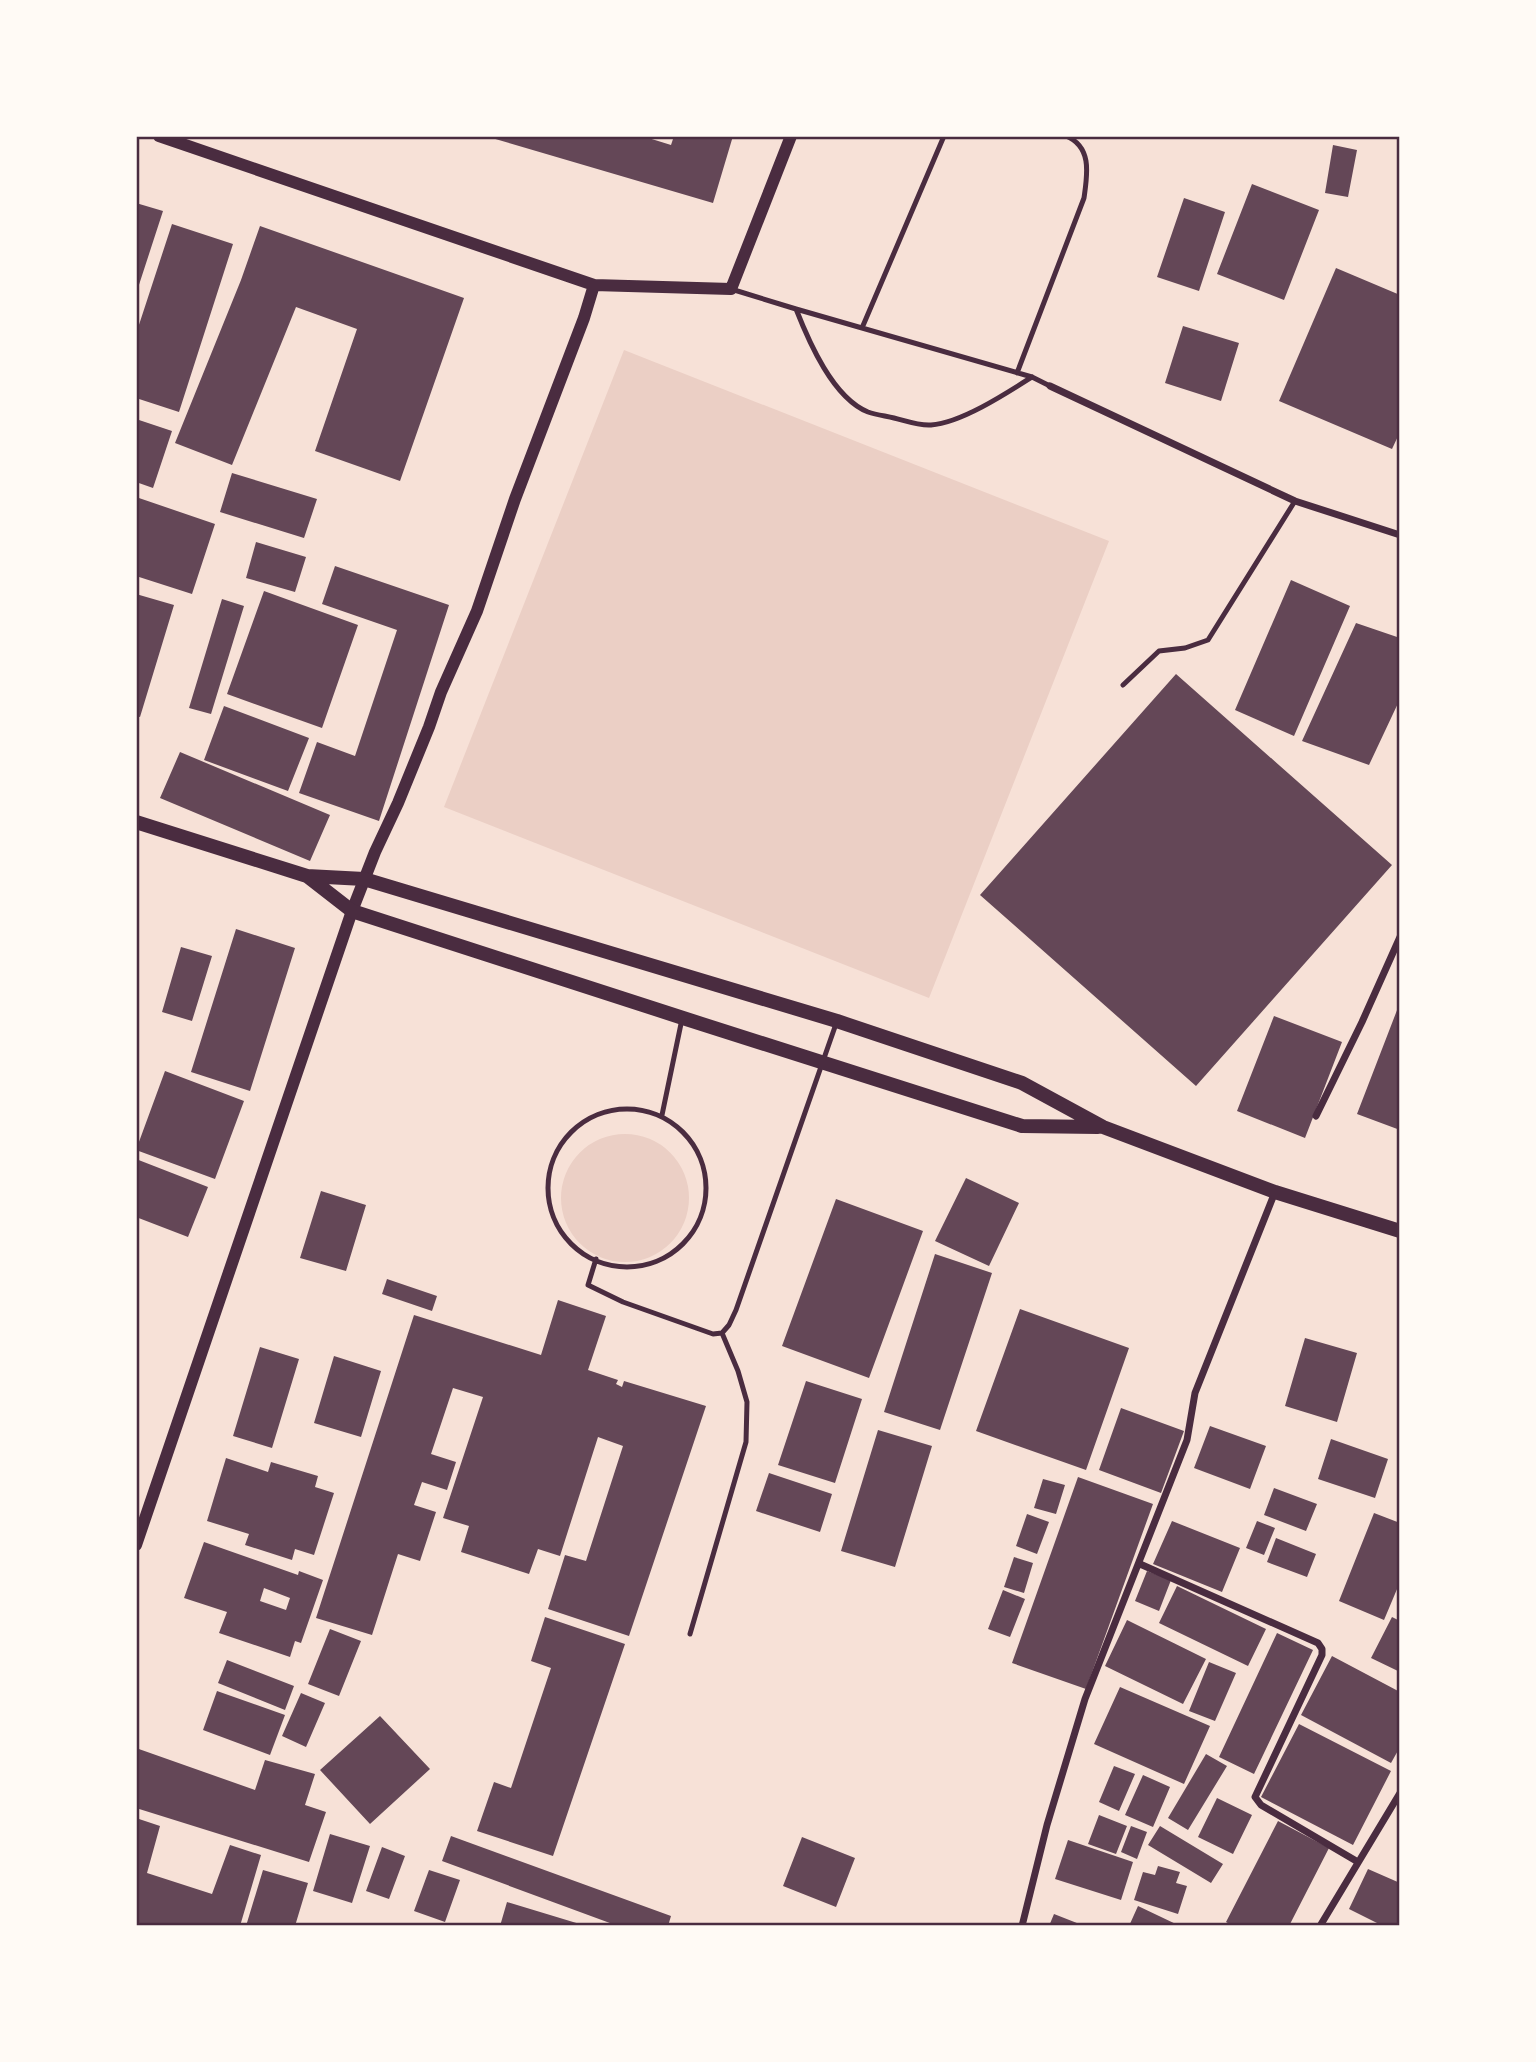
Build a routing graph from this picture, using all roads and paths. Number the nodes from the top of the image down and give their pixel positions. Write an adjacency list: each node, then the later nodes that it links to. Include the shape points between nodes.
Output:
1 (159, 136): 5 (street)
2 (791, 136): 6 (street)
3 (944, 136): 8 (lane)
4 (1066, 136): 9 (lane, via 1083,152 1088,168 1084,198)
5 (594, 285): 6 (street); 17 (street, via 477,611)
6 (732, 289): 7 (lane)
7 (796, 309): 8 (lane); 10 (lane, via 809,343 833,380 846,397 867,411 930,425 960,416)
8 (862, 328): 9 (lane)
9 (1017, 373): 10 (lane)
10 (1032, 377): 11 (lane)
11 (1051, 386): 12 (street)
12 (1294, 501): 13 (street); 14 (lane, via 1208,640 1159,651)
13 (1399, 535)
14 (1123, 685)
15 (136, 822): 16 (main road)
16 (307, 876): 17 (main road); 18 (main road)
17 (364, 879): 18 (street); 21 (main road)
18 (352, 911): 20 (main road); 30 (street)
19 (1399, 937): 24 (street)
20 (683, 1018): 22 (main road); 23 (lane)
21 (837, 1021): 22 (lane); 25 (main road, via 1022,1083)
22 (822, 1062): 25 (main road, via 1023,1126); 29 (lane, via 736,1310)
23 (662, 1115): 28 (lane, via 691,1139 706,1173 704,1211 685,1243 653,1264 615,1267); 28 (lane, via 625,1109 585,1119 557,1148 546,1186 555,1224 580,1252)
24 (1316, 1116)
25 (1103, 1127): 26 (main road)
26 (1275, 1192): 27 (main road); 31 (street, via 1195,1393 1187,1440)
27 (1399, 1231)
28 (596, 1259): 29 (lane, via 588,1285 623,1302 713,1334)
29 (722, 1333): 32 (lane, via 747,1402 746,1442)
30 (136, 1545)
31 (1140, 1564): 34 (street, via 1321,1646 1322,1655 1255,1797 1261,1805); 35 (street, via 1085,1699)
32 (690, 1634)
33 (1399, 1793): 34 (street)
34 (1358, 1862): 36 (street)
35 (1022, 1926)
36 (1320, 1926)

